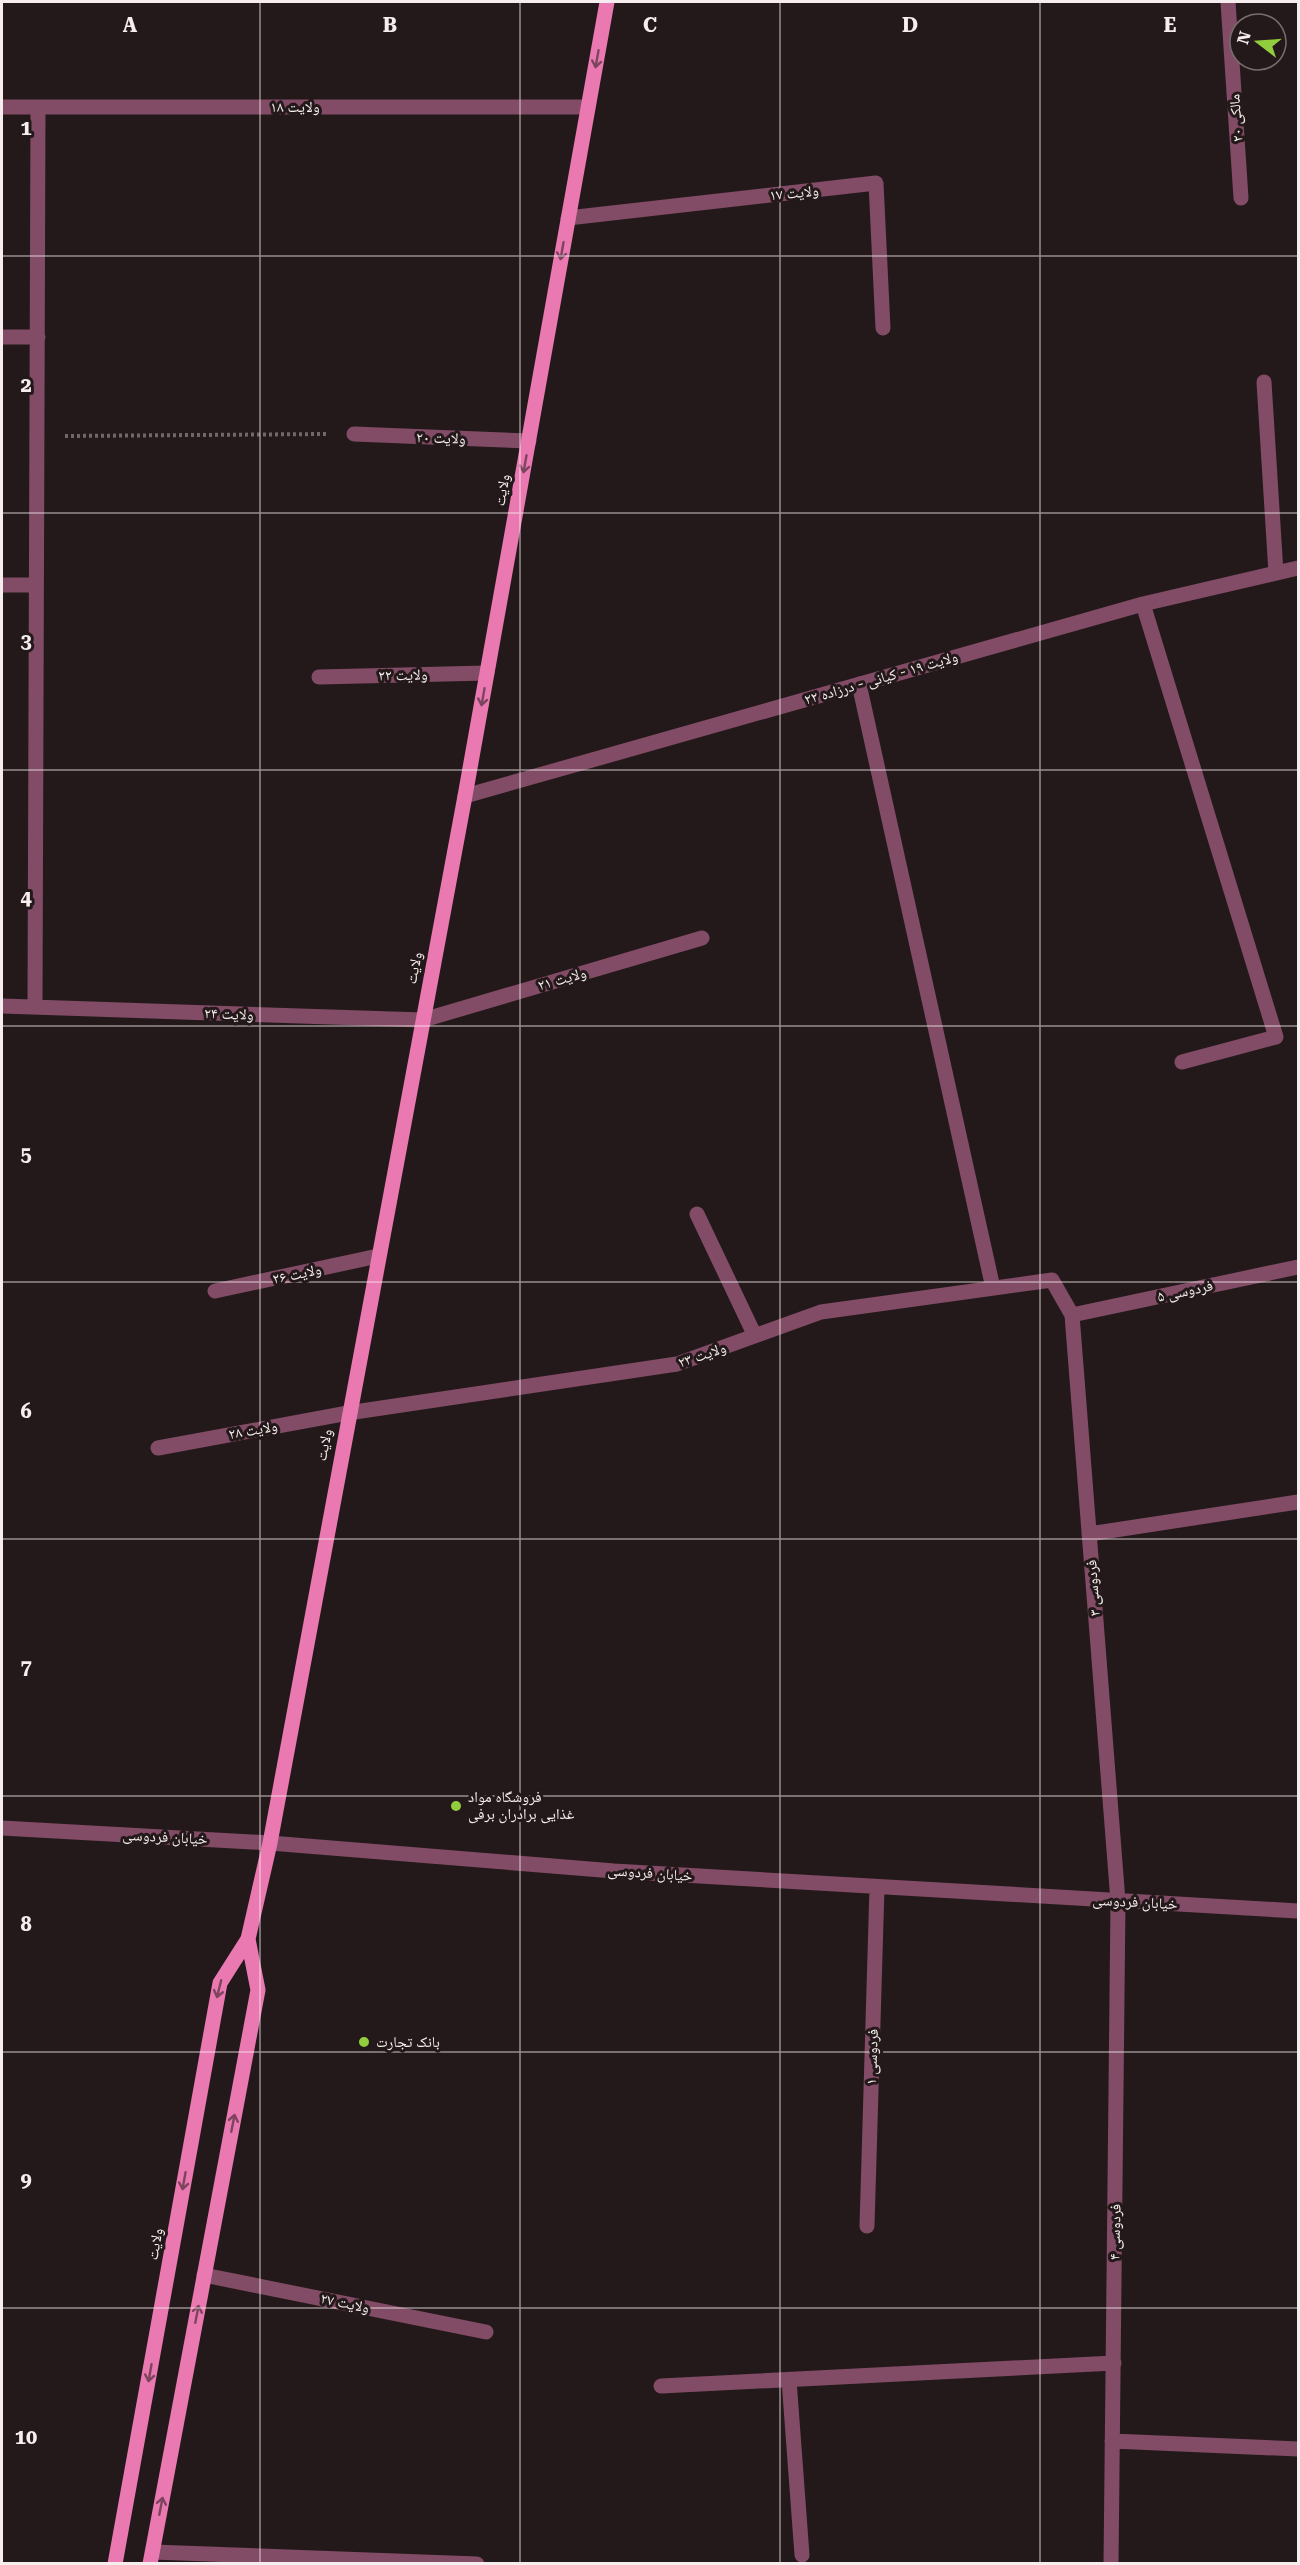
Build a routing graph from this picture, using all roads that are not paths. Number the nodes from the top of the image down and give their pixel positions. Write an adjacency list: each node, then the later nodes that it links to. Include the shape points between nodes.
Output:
1 (607, 2): 5 (main road, ولایت, one-way to 5)
2 (1228, 2): 6 (street, مالکی ۲۰)
3 (2, 107): 4 (street, ولایت ۱۸)
4 (38, 107): 5 (street, ولایت ۱۸); 10 (street)
5 (588, 107): 7 (main road, ولایت)
6 (1241, 198)
7 (568, 218): 8 (street, ولایت ۱۷, via 876,183); 13 (main road, ولایت, one-way to 13)
8 (883, 328)
9 (2, 337): 10 (street)
10 (38, 337): 17 (street)
11 (1264, 382): 15 (street)
12 (354, 434): 13 (street, ولایت ۲۰)
13 (529, 441): 19 (main road, ولایت, one-way to 19)
14 (1299, 568): 15 (street, ولایت ۱۹ - کیانی - درزاده ۲۲)
15 (1276, 573): 18 (street, ولایت ۱۹ - کیانی - درزاده ۲۲)
16 (2, 585): 17 (street)
17 (36, 585): 25 (street)
18 (1143, 604): 21 (street, ولایت ۱۹ - کیانی - درزاده ۲۲); 27 (street, via 1276,1037)
19 (487, 673): 20 (street, ولایت ۲۲); 22 (main road, ولایت, one-way to 22)
20 (319, 677)
21 (859, 684): 22 (street, ولایت ۱۹ - کیانی - درزاده ۲۲); 32 (street)
22 (465, 796): 26 (main road, ولایت)
23 (702, 938): 26 (street, ولایت ۲۱)
24 (2, 1006): 25 (street, ولایت ۲۴)
25 (35, 1007): 26 (street, ولایت ۲۴)
26 (423, 1020): 29 (main road, ولایت)
27 (1182, 1062)
28 (698, 1214): 35 (street)
29 (378, 1256): 33 (street, ولایت ۲۶); 36 (main road, ولایت)
30 (1299, 1267): 34 (street, فردوسی ۵)
31 (1052, 1280): 32 (street, ولایت ۲۳); 34 (street, فردوسی ۳)
32 (993, 1288): 35 (street, ولایت ۲۳, via 820,1312)
33 (215, 1291)
34 (1072, 1316): 39 (street, فردوسی ۳)
35 (755, 1336): 36 (street, ولایت ۲۳, via 677,1365)
36 (348, 1413): 37 (street, ولایت ۲۸); 41 (main road, ولایت)
37 (158, 1448)
38 (1299, 1502): 39 (street)
39 (1089, 1534): 43 (street, فردوسی ۳)
40 (2, 1828): 41 (street, خیابان فردوسی)
41 (270, 1843): 42 (street, خیابان فردوسی, via 614,1871); 45 (main road, ولایت)
42 (878, 1887): 43 (street, خیابان فردوسی); 46 (street, فردوسی ۱)
43 (1118, 1901): 44 (street, خیابان فردوسی); 49 (street, فردوسی ۴)
44 (1299, 1911)
45 (248, 1939): 47 (main road, ولایت, one-way to 45, via 258,1990); 56 (main road, ولایت, one-way to 56, via 220,1983)
46 (867, 2226)
47 (204, 2274): 48 (street, ولایت ۲۷); 55 (main road, ولایت, one-way to 47)
48 (486, 2332)
49 (1114, 2363): 50 (street); 52 (street, فردوسی ۴)
50 (789, 2380): 51 (street); 54 (street)
51 (661, 2386)
52 (1112, 2441): 53 (street); 58 (street, فردوسی ۴)
53 (1299, 2449)
54 (802, 2555)
55 (152, 2558): 57 (street)
56 (115, 2564)
57 (477, 2564)
58 (1111, 2564)

